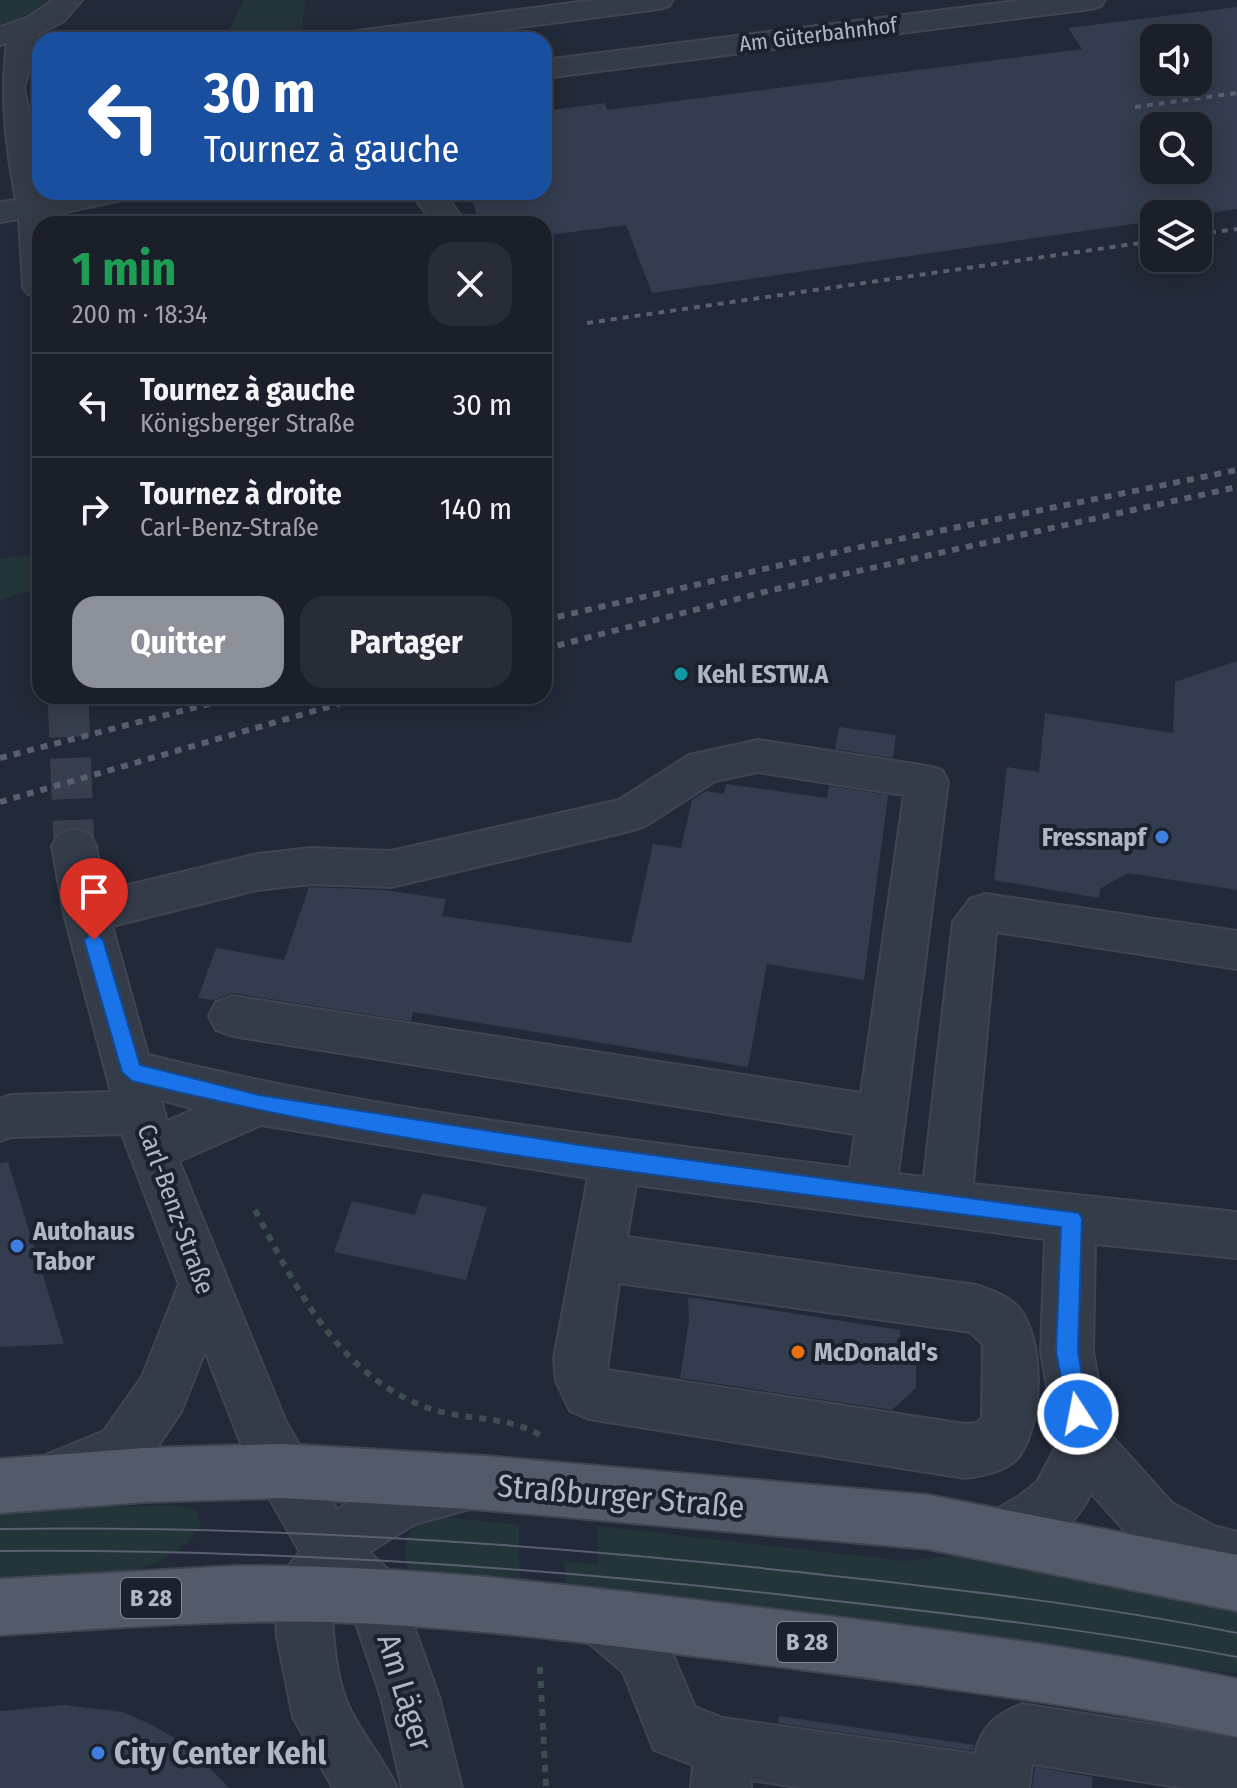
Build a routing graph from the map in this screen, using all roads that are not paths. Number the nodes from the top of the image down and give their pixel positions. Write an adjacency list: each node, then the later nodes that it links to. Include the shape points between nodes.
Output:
1 (68, 0): 5 (street, via 50,18)
2 (659, 0): 4 (street)
3 (1091, 0): 6 (street, Am Güterbahnhof)
4 (398, 32)
5 (13, 33): 7 (street)
6 (552, 68)
7 (4, 84): 9 (street)
8 (32, 200): 12 (street)
9 (32, 200)
10 (87, 200): 12 (street)
11 (432, 200): 15 (street)
12 (34, 208): 13 (street); 14 (street)
13 (0, 212)
14 (35, 216)
15 (445, 216)
16 (74, 846): 17 (street, Carl-Benz-Straße)
17 (86, 914): 21 (street, Carl-Benz-Straße); 22 (street, via 257,872 311,866 391,869 630,814 704,767 758,756 927,782)
18 (1237, 950): 26 (street, via 986,912 975,922)
19 (232, 1016): 22 (street)
20 (259, 1104): 21 (street); 21 (street); 24 (street)
21 (141, 1111): 23 (street); 30 (street, Carl-Benz-Straße)
22 (879, 1117): 25 (street)
23 (0, 1120)
24 (616, 1160): 25 (street); 29 (street)
25 (871, 1192): 26 (street)
26 (946, 1204): 27 (street)
27 (1071, 1219): 28 (street); 31 (street, via 1067,1352)
28 (1237, 1235)
29 (598, 1257): 29 (street, via 580,1358 589,1393 965,1451 980,1452 998,1444 1008,1426 1007,1335 997,1320 976,1309)
30 (204, 1285): 32 (street, Carl-Benz-Straße); 34 (street, via 162,1394 123,1450)
31 (1084, 1445): 35 (street, via 1051,1510); 36 (street, via 1153,1522 1204,1551)
32 (282, 1471): 33 (main road, Straßburger Straße); 34 (main road, Straßburger Straße); 37 (street, Carl-Benz-Straße)
33 (485, 1483): 35 (main road, Straßburger Straße, via 928,1522); 37 (street, via 406,1499 348,1534)
34 (21, 1485)
35 (1004, 1535): 38 (main road, Straßburger Straße)
36 (1237, 1560)
37 (317, 1575): 39 (main road, B 28); 40 (main road, B 28); 45 (street, via 305,1637 322,1717)
38 (1237, 1583)
39 (375, 1596): 41 (main road, B 28); 46 (street, Am Läger, via 410,1697)
40 (0, 1607)
41 (602, 1617): 42 (main road, B 28, via 1004,1666 1156,1689); 43 (street, via 643,1652)
42 (1237, 1708)
43 (707, 1755): 47 (street)
44 (1237, 1767): 47 (street, via 1022,1733 1005,1749)
45 (367, 1788)
46 (432, 1788)
47 (999, 1788)

